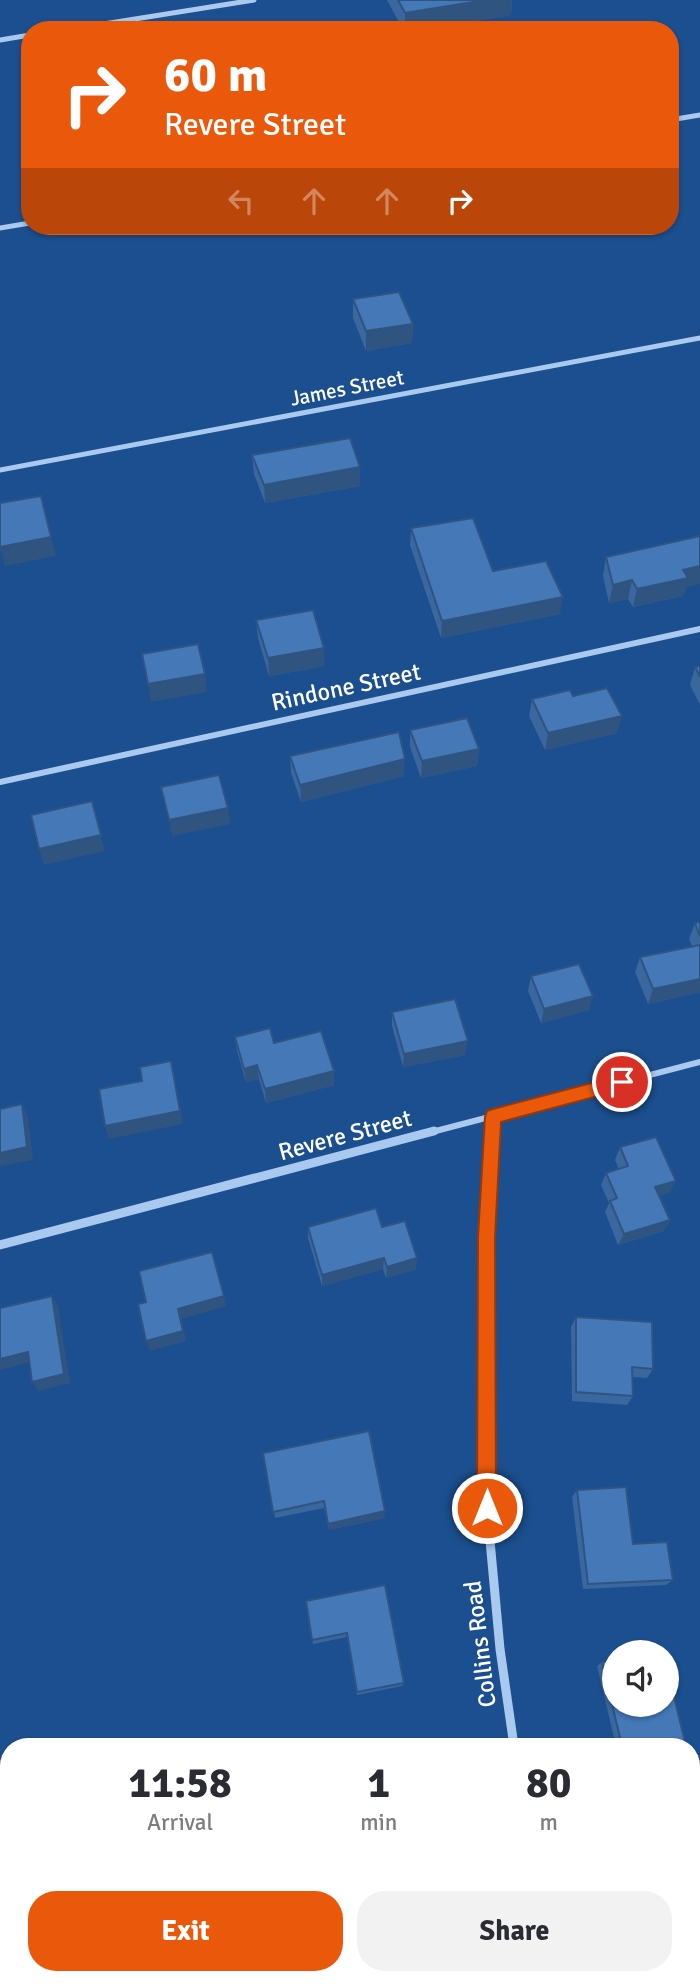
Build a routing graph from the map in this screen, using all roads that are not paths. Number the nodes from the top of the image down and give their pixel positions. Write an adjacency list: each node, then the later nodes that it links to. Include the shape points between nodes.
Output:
1 (254, 0): 2 (street)
2 (122, 21)
3 (21, 37): 4 (street)
4 (0, 40)
5 (700, 115): 6 (street)
6 (679, 118)
7 (21, 224): 8 (street)
8 (0, 228)
9 (700, 338): 10 (street, James Street)
10 (0, 470)
11 (700, 629): 12 (street, Rindone Street)
12 (0, 782)
13 (700, 1062): 14 (street, Revere Street)
14 (493, 1117): 15 (street, Revere Street); 16 (street, Collins Road, via 486,1237 487,1508)
15 (0, 1245)
16 (513, 1738)

